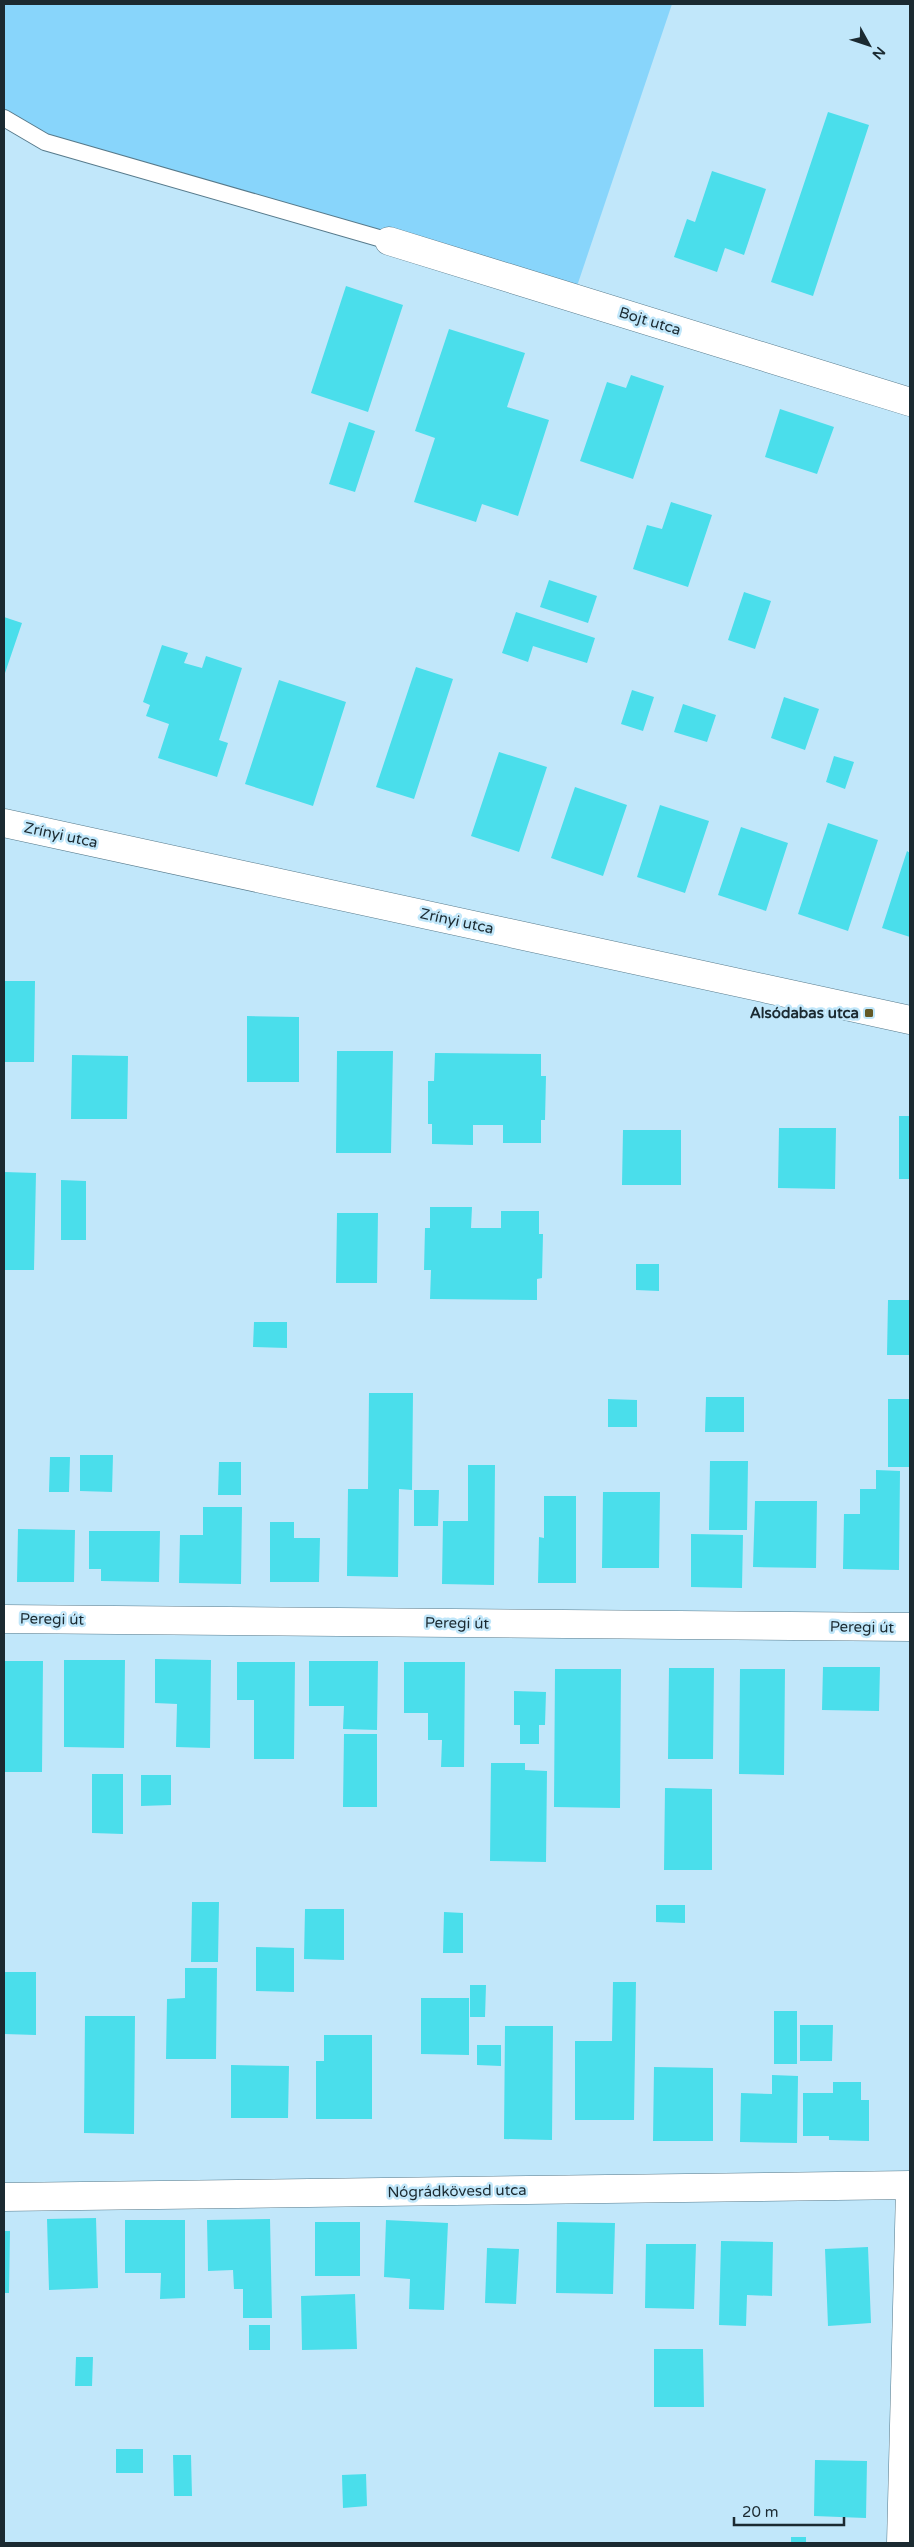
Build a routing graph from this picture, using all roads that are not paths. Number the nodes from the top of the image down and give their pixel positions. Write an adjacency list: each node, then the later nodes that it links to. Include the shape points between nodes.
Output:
1 (4, 118): 2 (lane, via 45,142)
2 (389, 241): 3 (street, Bojt utca)
3 (910, 402)
4 (4, 823): 5 (street, Zrínyi utca)
5 (910, 1020)
6 (4, 1619): 7 (street, Peregi út)
7 (910, 1627)
8 (910, 2185): 10 (street, Nógrádkövesd utca)
9 (910, 2190): 11 (street)
10 (4, 2197)
11 (901, 2543)

